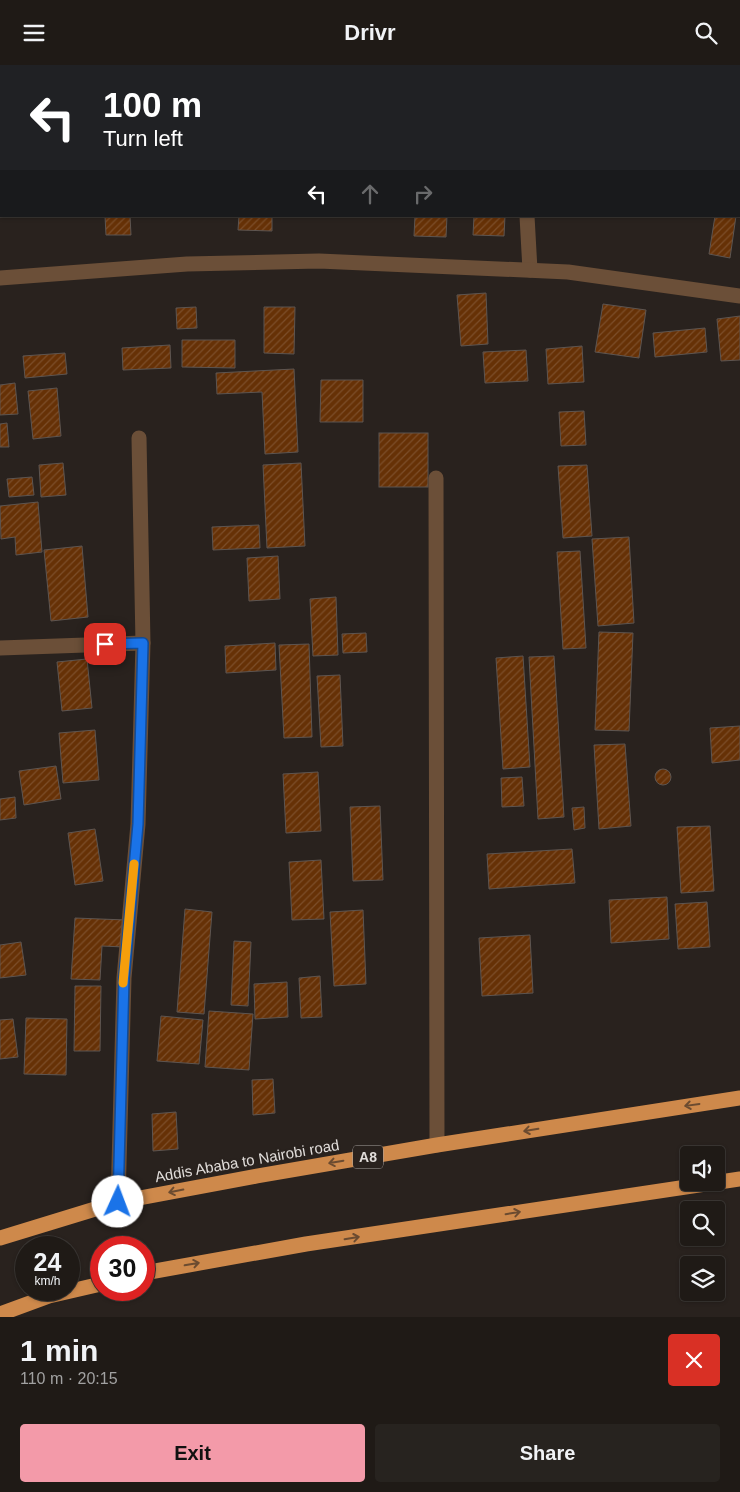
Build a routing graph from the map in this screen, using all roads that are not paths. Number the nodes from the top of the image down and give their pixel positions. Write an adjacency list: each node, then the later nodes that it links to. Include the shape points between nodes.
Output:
1 (527, 217): 2 (street)
2 (530, 270): 3 (street, via 318,261 187,263); 4 (street, via 568,272)
3 (0, 278)
4 (740, 296)
5 (139, 438): 7 (street)
6 (436, 478): 10 (street)
7 (143, 643): 8 (street); 12 (street, via 138,824 124,978)
8 (0, 648)
9 (740, 1097): 10 (highway, Addis Ababa to Nairobi road / A8, one-way to 10)
10 (437, 1145): 12 (highway, Addis Ababa to Nairobi road / A8, one-way to 12)
11 (740, 1179): 14 (highway, one-way to 11, via 306,1244)
12 (118, 1202): 13 (highway, Addis Ababa to Nairobi road / A8)
13 (0, 1238)
14 (155, 1271)
15 (90, 1286): 16 (highway)
16 (0, 1314)

